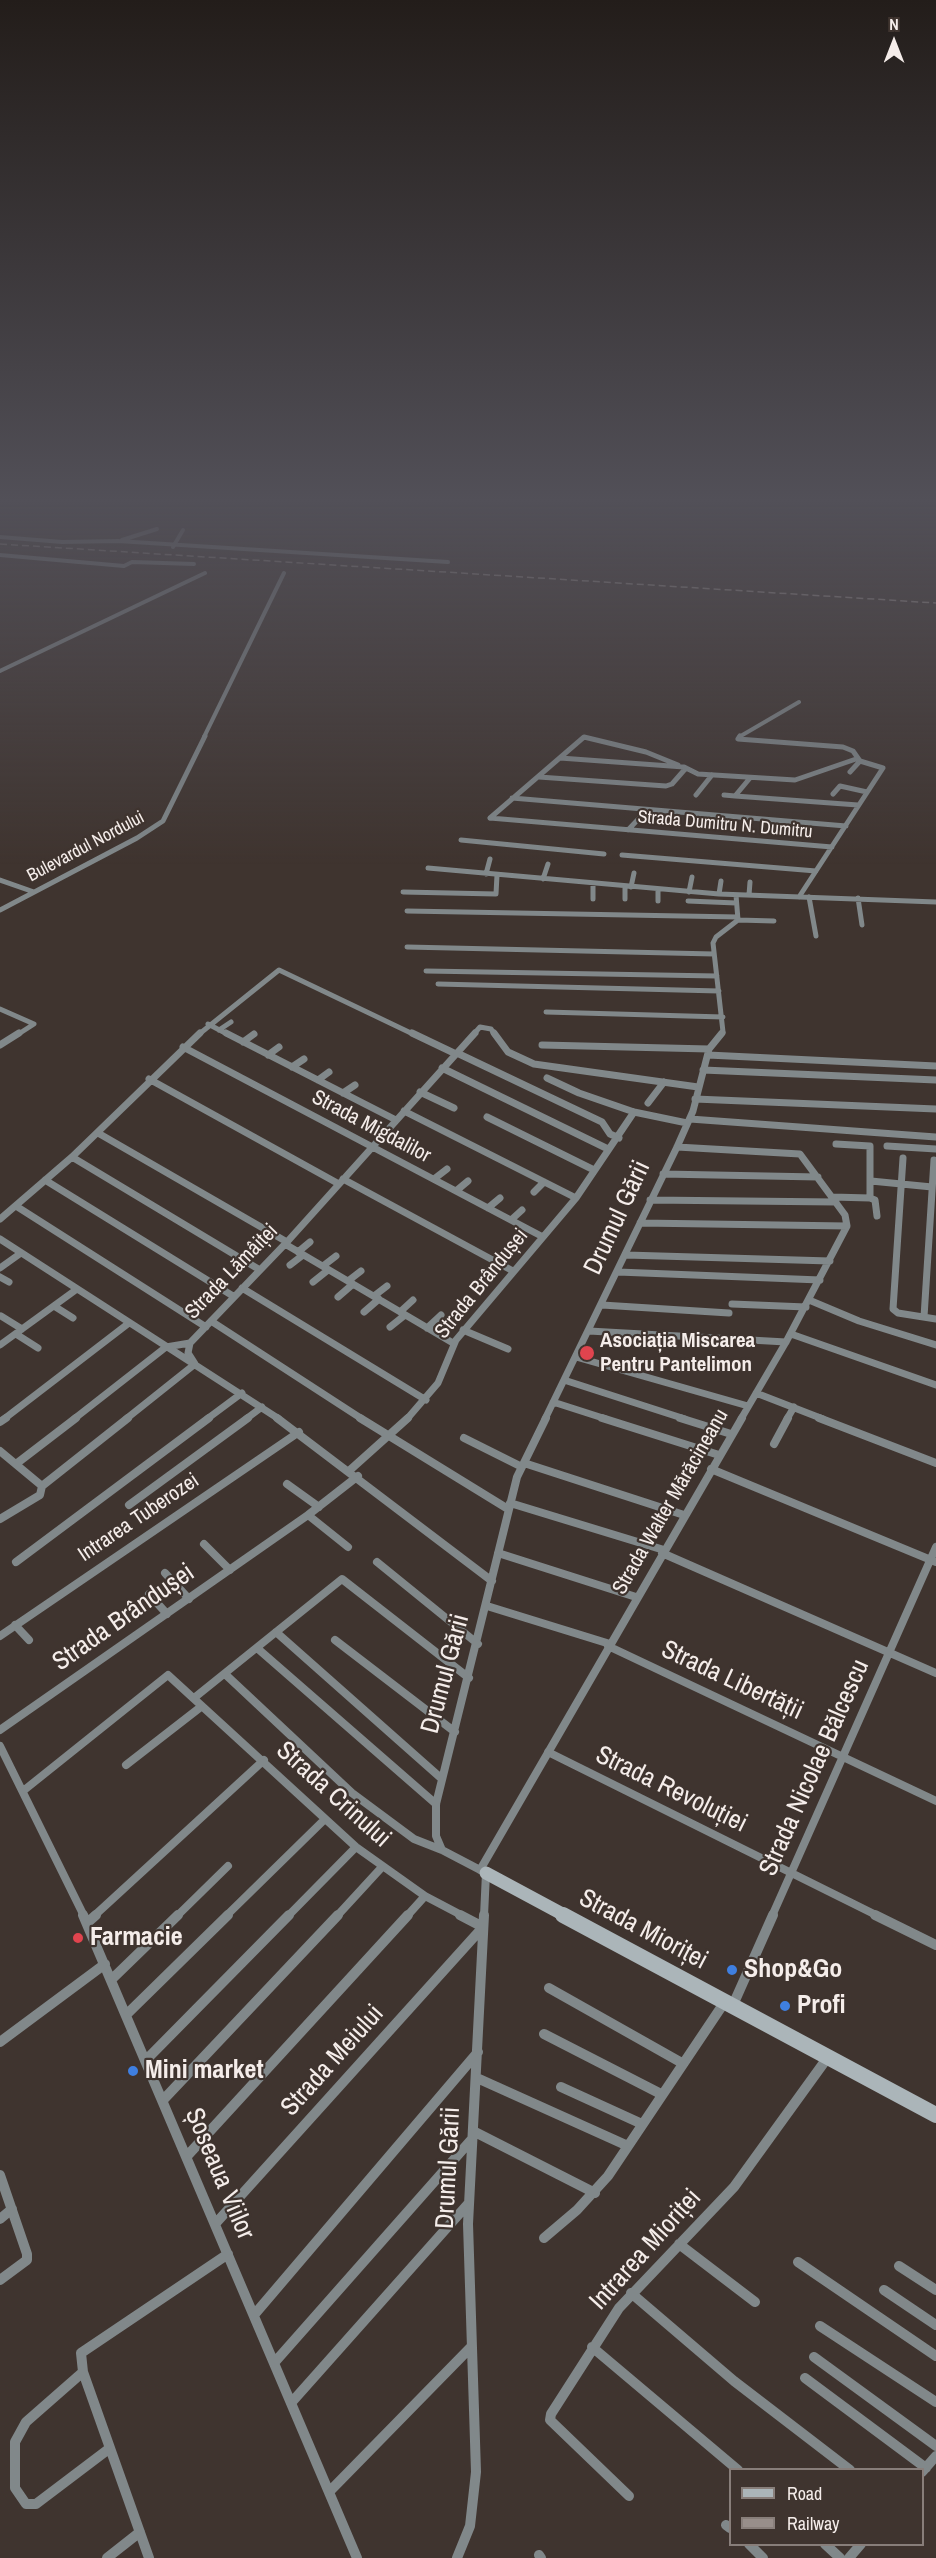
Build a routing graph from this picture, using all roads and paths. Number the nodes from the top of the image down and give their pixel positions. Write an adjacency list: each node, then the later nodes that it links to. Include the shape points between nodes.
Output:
1 (95, 625): 3 (street)
2 (259, 625): 43 (street, Bulevardul Nordului, via 165,819)
3 (0, 671)
4 (799, 702): 6 (street, via 738,739 843,747)
5 (560, 758): 7 (street); 7 (street, via 584,737 646,752); 10 (street)
6 (858, 760): 8 (street); 11 (street, via 798,780); 12 (street, via 883,768)
7 (685, 768): 9 (street); 10 (street, via 666,786)
8 (850, 772)
9 (712, 775): 11 (street); 14 (street)
10 (539, 777): 17 (street)
11 (750, 778): 16 (street)
12 (867, 792): 13 (street, via 840,786); 18 (street)
13 (833, 794)
14 (696, 795)
15 (724, 795): 16 (street)
16 (735, 796): 18 (street)
17 (512, 798): 19 (street); 21 (street, via 490,818)
18 (858, 805): 20 (street)
19 (647, 810): 20 (street, Strada Dumitru N. Dumitru); 21 (street, Strada Dumitru N. Dumitru)
20 (846, 826): 23 (street)
21 (628, 830): 23 (street, Strada Dumitru N. Dumitru)
22 (461, 840): 24 (street)
23 (832, 847): 29 (street)
24 (604, 854)
25 (622, 855): 29 (street)
26 (490, 859): 31 (street)
27 (548, 864): 34 (street)
28 (428, 868): 31 (street)
29 (816, 871): 51 (street)
30 (634, 873): 39 (street)
31 (486, 874): 32 (street)
32 (497, 875): 34 (street); 46 (street)
33 (692, 877): 45 (street)
34 (543, 879): 38 (street)
35 (0, 880): 43 (street)
36 (721, 881): 47 (street)
37 (750, 882): 49 (street)
38 (593, 883): 39 (street); 54 (street)
39 (628, 886): 41 (street); 55 (street)
40 (780, 886): 50 (street)
41 (658, 889): 45 (street); 58 (street)
42 (857, 889): 53 (street)
43 (34, 892): 61 (street, Bulevardul Nordului)
44 (403, 892): 46 (street)
45 (690, 892): 47 (street)
46 (496, 894): 57 (street)
47 (719, 894): 48 (street)
48 (736, 895): 49 (street); 60 (street)
49 (749, 895): 50 (street)
50 (779, 896): 51 (street)
51 (799, 897): 52 (street)
52 (808, 897): 53 (street); 66 (street)
53 (859, 898): 59 (street); 65 (street)
54 (593, 899)
55 (625, 899)
56 (688, 900): 60 (street)
57 (496, 901)
58 (658, 901)
59 (936, 902)
60 (736, 903): 63 (street)
61 (0, 910)
62 (407, 911): 63 (street)
63 (738, 919): 64 (street); 68 (street, via 715,939)
64 (774, 921)
65 (862, 925)
66 (816, 936)
67 (407, 947): 68 (street)
68 (714, 954): 70 (street, Drumul Gării)
69 (426, 970): 70 (street)
70 (717, 976): 72 (street, Drumul Gării)
71 (438, 984): 72 (street)
72 (719, 991): 75 (street, Drumul Gării)
73 (0, 1009): 82 (street, via 34,1024)
74 (546, 1012): 75 (street)
75 (723, 1017): 85 (street, Drumul Gării, via 723,1032)
76 (231, 1022): 78 (street)
77 (208, 1024): 78 (street); 83 (street); 86 (street, via 279,970)
78 (219, 1030): 80 (street)
79 (254, 1034): 80 (street)
80 (243, 1042): 87 (street)
81 (542, 1044): 85 (street)
82 (0, 1045)
83 (183, 1047): 95 (street); 116 (street, Strada Migdalilor)
84 (279, 1047): 87 (street)
85 (709, 1052): 89 (street); 92 (street, Drumul Gării)
86 (456, 1053): 91 (street, Strada Lămâiței); 98 (street, Strada Lămâiței, via 483,1026 491,1029 508,1052 534,1064); 114 (street, via 602,1122)
87 (268, 1055): 90 (street)
88 (304, 1059): 90 (street)
89 (936, 1066)
90 (292, 1067): 96 (street)
91 (442, 1068): 101 (street, Strada Lămâiței); 119 (street)
92 (703, 1070): 97 (street); 100 (street, Drumul Gării)
93 (329, 1072): 96 (street)
94 (548, 1078): 108 (street)
95 (149, 1079): 112 (street); 130 (street)
96 (318, 1080): 102 (street)
97 (936, 1080)
98 (664, 1082): 100 (street); 104 (street)
99 (355, 1085): 102 (street)
100 (698, 1087): 103 (street, Drumul Gării)
101 (420, 1092): 105 (street); 107 (street, Strada Lămâiței)
102 (343, 1093): 110 (street)
103 (695, 1099): 106 (street); 111 (street, Drumul Gării)
104 (648, 1103)
105 (454, 1108)
106 (936, 1109)
107 (404, 1111): 110 (street, Strada Lămâiței); 133 (street)
108 (634, 1112): 111 (street); 114 (street, Strada Brândușei)
109 (487, 1117): 125 (street)
110 (396, 1120): 116 (street, Strada Lămâiței)
111 (688, 1121): 113 (street); 118 (street, Drumul Gării)
112 (98, 1133): 121 (street); 154 (street)
113 (936, 1137)
114 (618, 1138): 119 (street, Strada Brândușei)
115 (836, 1144): 132 (street, via 870,1146)
116 (372, 1146): 128 (street, Strada Migdalilor); 130 (street, Strada Lămâiței)
117 (887, 1146): 120 (street)
118 (677, 1147): 126 (street, Drumul Gării); 127 (street, via 800,1154)
119 (608, 1149): 125 (street, Strada Brândușei)
120 (936, 1149)
121 (72, 1157): 129 (street); 163 (street)
122 (903, 1158): 134 (street)
123 (934, 1160): 135 (street)
124 (447, 1169): 128 (street)
125 (594, 1170): 140 (street, Strada Brândușei)
126 (663, 1174): 127 (street); 142 (street, Drumul Gării)
127 (818, 1177): 141 (street)
128 (434, 1179): 136 (street, Strada Migdalilor)
129 (45, 1180): 143 (street); 177 (street)
130 (341, 1181): 154 (street, Strada Lămâiței); 165 (street)
131 (468, 1181): 136 (street)
132 (871, 1181): 134 (street); 138 (street)
133 (544, 1182): 137 (street); 140 (street)
134 (901, 1184): 135 (street); 190 (street, via 894,1311)
135 (932, 1187): 167 (street)
136 (456, 1191): 144 (street, Strada Migdalilor)
137 (534, 1192)
138 (870, 1197): 141 (street); 146 (street)
139 (500, 1198): 144 (street)
140 (576, 1198): 151 (street, Strada Brândușei)
141 (834, 1199): 142 (street); 150 (street, via 846,1217)
142 (650, 1200): 149 (street, Drumul Gării)
143 (16, 1206): 147 (street); 194 (street)
144 (488, 1208): 148 (street, Strada Migdalilor)
145 (522, 1210): 148 (street)
146 (877, 1216)
147 (0, 1219)
148 (511, 1220): 151 (street, Strada Migdalilor)
149 (640, 1223): 150 (street); 157 (street, Drumul Gării)
150 (847, 1226): 159 (street, Strada Walter Mărăcineanu)
151 (543, 1237): 165 (street, Strada Brândușei)
152 (0, 1239): 155 (street)
153 (310, 1242): 156 (street)
154 (286, 1243): 156 (street); 163 (street, Strada Lămâiței)
155 (21, 1253): 161 (street); 176 (street)
156 (301, 1253): 160 (street); 162 (street)
157 (626, 1255): 159 (street); 166 (street, Drumul Gării)
158 (336, 1256): 162 (street)
159 (830, 1261): 170 (street, Strada Walter Mărăcineanu)
160 (290, 1266)
161 (0, 1268)
162 (326, 1268): 172 (street); 173 (street)
163 (260, 1270): 175 (street, Strada Lămâiței)
164 (361, 1271): 173 (street)
165 (513, 1271): 197 (street, Strada Brândușei)
166 (618, 1272): 170 (street); 183 (street, Drumul Gării)
167 (927, 1273): 168 (street); 190 (street)
168 (936, 1274)
169 (0, 1277): 171 (street)
170 (820, 1280): 181 (street, Strada Walter Mărăcineanu)
171 (9, 1282)
172 (313, 1282)
173 (351, 1283): 178 (street); 179 (street)
174 (387, 1286): 179 (street)
175 (242, 1288): 177 (street, Strada Lămâiței); 215 (street)
176 (77, 1289): 184 (street); 193 (street)
177 (233, 1296): 194 (street, Strada Lămâiței)
178 (338, 1297)
179 (376, 1298): 185 (street); 186 (street)
180 (413, 1300): 186 (street)
181 (807, 1303): 182 (street); 200 (street, Strada Walter Mărăcineanu); 205 (street)
182 (732, 1304)
183 (602, 1305): 187 (street); 198 (street, Drumul Gării)
184 (54, 1306): 191 (street); 199 (street)
185 (364, 1312)
186 (402, 1313): 195 (street); 196 (street)
187 (729, 1313)
188 (441, 1315): 196 (street)
189 (1, 1316): 199 (street)
190 (924, 1317): 192 (street)
191 (73, 1318)
192 (936, 1319)
193 (129, 1323): 206 (street); 220 (street)
194 (208, 1324): 202 (street, Strada Lămâiței); 223 (street)
195 (390, 1327)
196 (427, 1328): 203 (street)
197 (463, 1330): 203 (street, Strada Brândușei); 208 (street)
198 (589, 1330): 201 (street); 209 (street, Drumul Gării)
199 (19, 1331): 204 (street); 207 (street)
200 (790, 1334): 201 (street, Strada Walter Mărăcineanu); 212 (street)
201 (786, 1342): 213 (street, Strada Walter Mărăcineanu)
202 (189, 1343): 206 (street); 210 (street, Strada Lămâiței, via 188,1353)
203 (453, 1343): 215 (street, Strada Brândușei, via 438,1383)
204 (0, 1345)
205 (936, 1346)
206 (166, 1347): 210 (street); 229 (street)
207 (38, 1348)
208 (508, 1349)
209 (576, 1357): 211 (street, Drumul Gării); 217 (street)
210 (195, 1364): 214 (street); 235 (street)
211 (564, 1380): 216 (street, Drumul Gării); 222 (street)
212 (936, 1385)
213 (756, 1393): 217 (street, Strada Walter Mărăcineanu); 219 (street)
214 (242, 1394): 218 (street); 248 (street)
215 (426, 1400): 223 (street, Strada Brândușei)
216 (553, 1402): 227 (street); 230 (street, Drumul Gării)
217 (748, 1406): 222 (street, Strada Walter Mărăcineanu)
218 (262, 1407): 221 (street); 236 (street)
219 (794, 1407): 225 (street); 228 (street)
220 (0, 1422)
221 (299, 1432): 232 (street); 258 (street, Intrarea Tuberozei)
222 (731, 1434): 227 (street, Strada Walter Mărăcineanu)
223 (390, 1436): 232 (street, Strada Brândușei); 237 (street)
224 (464, 1438): 230 (street)
225 (774, 1444)
226 (0, 1451): 229 (street)
227 (719, 1455): 231 (street, Strada Walter Mărăcineanu)
228 (936, 1463)
229 (16, 1464): 235 (street)
230 (523, 1465): 237 (street, Drumul Gării); 240 (street)
231 (711, 1469): 240 (street, Strada Walter Mărăcineanu); 247 (street)
232 (350, 1470): 233 (street)
233 (358, 1476): 238 (street, Strada Brândușei); 252 (street)
234 (287, 1484): 238 (street)
235 (42, 1486): 241 (street, via 40,1495)
236 (129, 1505)
237 (509, 1506): 245 (street); 246 (street, Drumul Gării)
238 (319, 1507): 239 (street, Strada Brândușei)
239 (308, 1515): 243 (street); 250 (street, Strada Brândușei)
240 (684, 1515): 245 (street, Strada Walter Mărăcineanu)
241 (0, 1519)
242 (204, 1544): 250 (street)
243 (348, 1547)
244 (936, 1547): 247 (street, Strada Nicolae Bălcescu)
245 (663, 1551): 254 (street, Strada Walter Mărăcineanu); 266 (street)
246 (498, 1553): 252 (street, Drumul Gării); 254 (street)
247 (933, 1560): 266 (street, Strada Nicolae Bălcescu)
248 (16, 1562)
249 (376, 1562): 263 (street)
250 (230, 1570): 255 (street, Strada Brândușei)
251 (165, 1573): 255 (street)
252 (492, 1581): 256 (street, Drumul Gării)
253 (149, 1594): 257 (street)
254 (636, 1597): 264 (street, Strada Walter Mărăcineanu)
255 (189, 1599): 257 (street, Strada Brândușei)
256 (487, 1606): 263 (street, Drumul Gării); 264 (street, Strada Libertății)
257 (167, 1614): 272 (street, Strada Brândușei)
258 (15, 1625): 260 (street, Intrarea Tuberozei); 261 (street)
259 (276, 1632): 265 (street); 269 (street, via 342,1579); 279 (street)
260 (0, 1636)
261 (29, 1640)
262 (335, 1640): 273 (street)
263 (478, 1644): 269 (street, Drumul Gării)
264 (609, 1645): 275 (street, Strada Walter Mărăcineanu); 276 (street, Strada Libertății)
265 (257, 1648): 268 (street); 282 (street)
266 (889, 1652): 267 (street); 276 (street, Strada Nicolae Bălcescu)
267 (936, 1673)
268 (225, 1674): 270 (street); 285 (street, via 352,1793 414,1839)
269 (470, 1678): 273 (street, Drumul Gării)
270 (194, 1698): 271 (street, Strada Crinului); 280 (street, Strada Crinului, via 168,1675)
271 (202, 1706): 277 (street, Strada Crinului); 278 (street)
272 (0, 1730)
273 (455, 1731): 279 (street, Drumul Gării)
274 (0, 1746): 280 (street, Șoseaua Viilor)
275 (548, 1752): 288 (street, Strada Walter Mărăcineanu); 289 (street, Strada Revoluției)
276 (843, 1757): 281 (street, Strada Libertății); 289 (street, Strada Nicolae Bălcescu)
277 (264, 1760): 283 (street, Strada Crinului); 291 (street)
278 (126, 1765)
279 (442, 1779): 282 (street, Drumul Gării)
280 (23, 1791): 291 (street, Șoseaua Viilor)
281 (936, 1801)
282 (436, 1804): 285 (street, Drumul Gării, via 436,1836)
283 (324, 1820): 284 (street, Strada Crinului); 298 (street)
284 (356, 1847): 287 (street, Strada Crinului); 303 (street)
285 (442, 1850): 288 (street)
286 (228, 1866): 295 (street)
287 (382, 1867): 290 (street, Strada Crinului); 308 (street)
288 (483, 1871): 292 (street, Drumul Gării); 297 (street, Strada Mioriței)
289 (792, 1874): 293 (street, Strada Revoluției); 297 (street, Strada Nicolae Bălcescu)
290 (425, 1896): 292 (street, Strada Crinului); 313 (street)
291 (87, 1923): 294 (street, Șoseaua Viilor)
292 (483, 1927): 301 (street, Drumul Gării); 319 (street, Strada Meiului)
293 (936, 1945)
294 (105, 1964): 295 (street, Șoseaua Viilor); 300 (street)
295 (111, 1980): 298 (street, Șoseaua Viilor)
296 (549, 1988): 304 (street)
297 (729, 2004): 302 (street, Strada Mioriței); 304 (street, Strada Nicolae Bălcescu)
298 (126, 2015): 303 (street, Șoseaua Viilor)
299 (544, 2034): 307 (street)
300 (0, 2042)
301 (478, 2052): 305 (street, Drumul Gării); 330 (street)
302 (828, 2057): 309 (street, Strada Mioriței); 321 (street, Intrarea Mioriței, via 744,2175)
303 (147, 2060): 308 (street, Șoseaua Viilor)
304 (682, 2063): 307 (street, Strada Nicolae Bălcescu)
305 (477, 2078): 311 (street, Drumul Gării); 312 (street)
306 (561, 2086): 310 (street)
307 (661, 2094): 310 (street, Strada Nicolae Bălcescu)
308 (164, 2099): 313 (street, Șoseaua Viilor)
309 (936, 2115)
310 (642, 2124): 312 (street, Strada Nicolae Bălcescu)
311 (472, 2135): 315 (street); 316 (street, Drumul Gării); 337 (street)
312 (628, 2146): 315 (street, Strada Nicolae Bălcescu)
313 (188, 2154): 319 (street, Șoseaua Viilor)
314 (0, 2175): 317 (street)
315 (595, 2193): 320 (street, Strada Nicolae Bălcescu)
316 (468, 2204): 333 (street, Drumul Gării); 341 (street)
317 (12, 2209): 318 (street); 325 (street, via 27,2260)
318 (0, 2219)
319 (216, 2223): 322 (street, Șoseaua Viilor)
320 (544, 2238)
321 (679, 2244): 328 (street, Intrarea Mioriței); 329 (street)
322 (228, 2254): 330 (street, Șoseaua Viilor); 338 (street, via 81,2353)
323 (798, 2262): 335 (street)
324 (899, 2266): 327 (street)
325 (0, 2280)
326 (884, 2290): 331 (street)
327 (936, 2290)
328 (631, 2293): 334 (street, Intrarea Mioriței); 346 (street, via 734,2381)
329 (754, 2302)
330 (254, 2315): 337 (street, Șoseaua Viilor)
331 (936, 2325)
332 (820, 2326): 340 (street)
333 (472, 2346): 349 (street); 358 (street, Drumul Gării, via 474,2500 470,2526)
334 (592, 2347): 345 (street); 350 (street, Intrarea Mioriței, via 549,2420)
335 (936, 2356)
336 (814, 2357): 342 (street)
337 (274, 2363): 341 (street, Șoseaua Viilor)
338 (83, 2372): 343 (street); 343 (street, via 26,2422 15,2442 15,2488 26,2504 36,2504)
339 (805, 2378): 347 (street)
340 (936, 2402)
341 (291, 2403): 349 (street, Șoseaua Viilor)
342 (936, 2446)
343 (110, 2448): 351 (street)
344 (936, 2456): 348 (street)
345 (737, 2468)
346 (849, 2468)
347 (921, 2468)
348 (924, 2470)
349 (329, 2492): 357 (street, Șoseaua Viilor)
350 (629, 2496)
351 (140, 2532): 355 (street); 356 (street)
352 (751, 2546): 359 (street)
353 (827, 2546): 360 (street)
354 (859, 2546): 361 (street)
355 (106, 2558)
356 (149, 2558)
357 (357, 2558)
358 (457, 2558)
359 (764, 2558)
360 (840, 2558)
361 (849, 2558)

